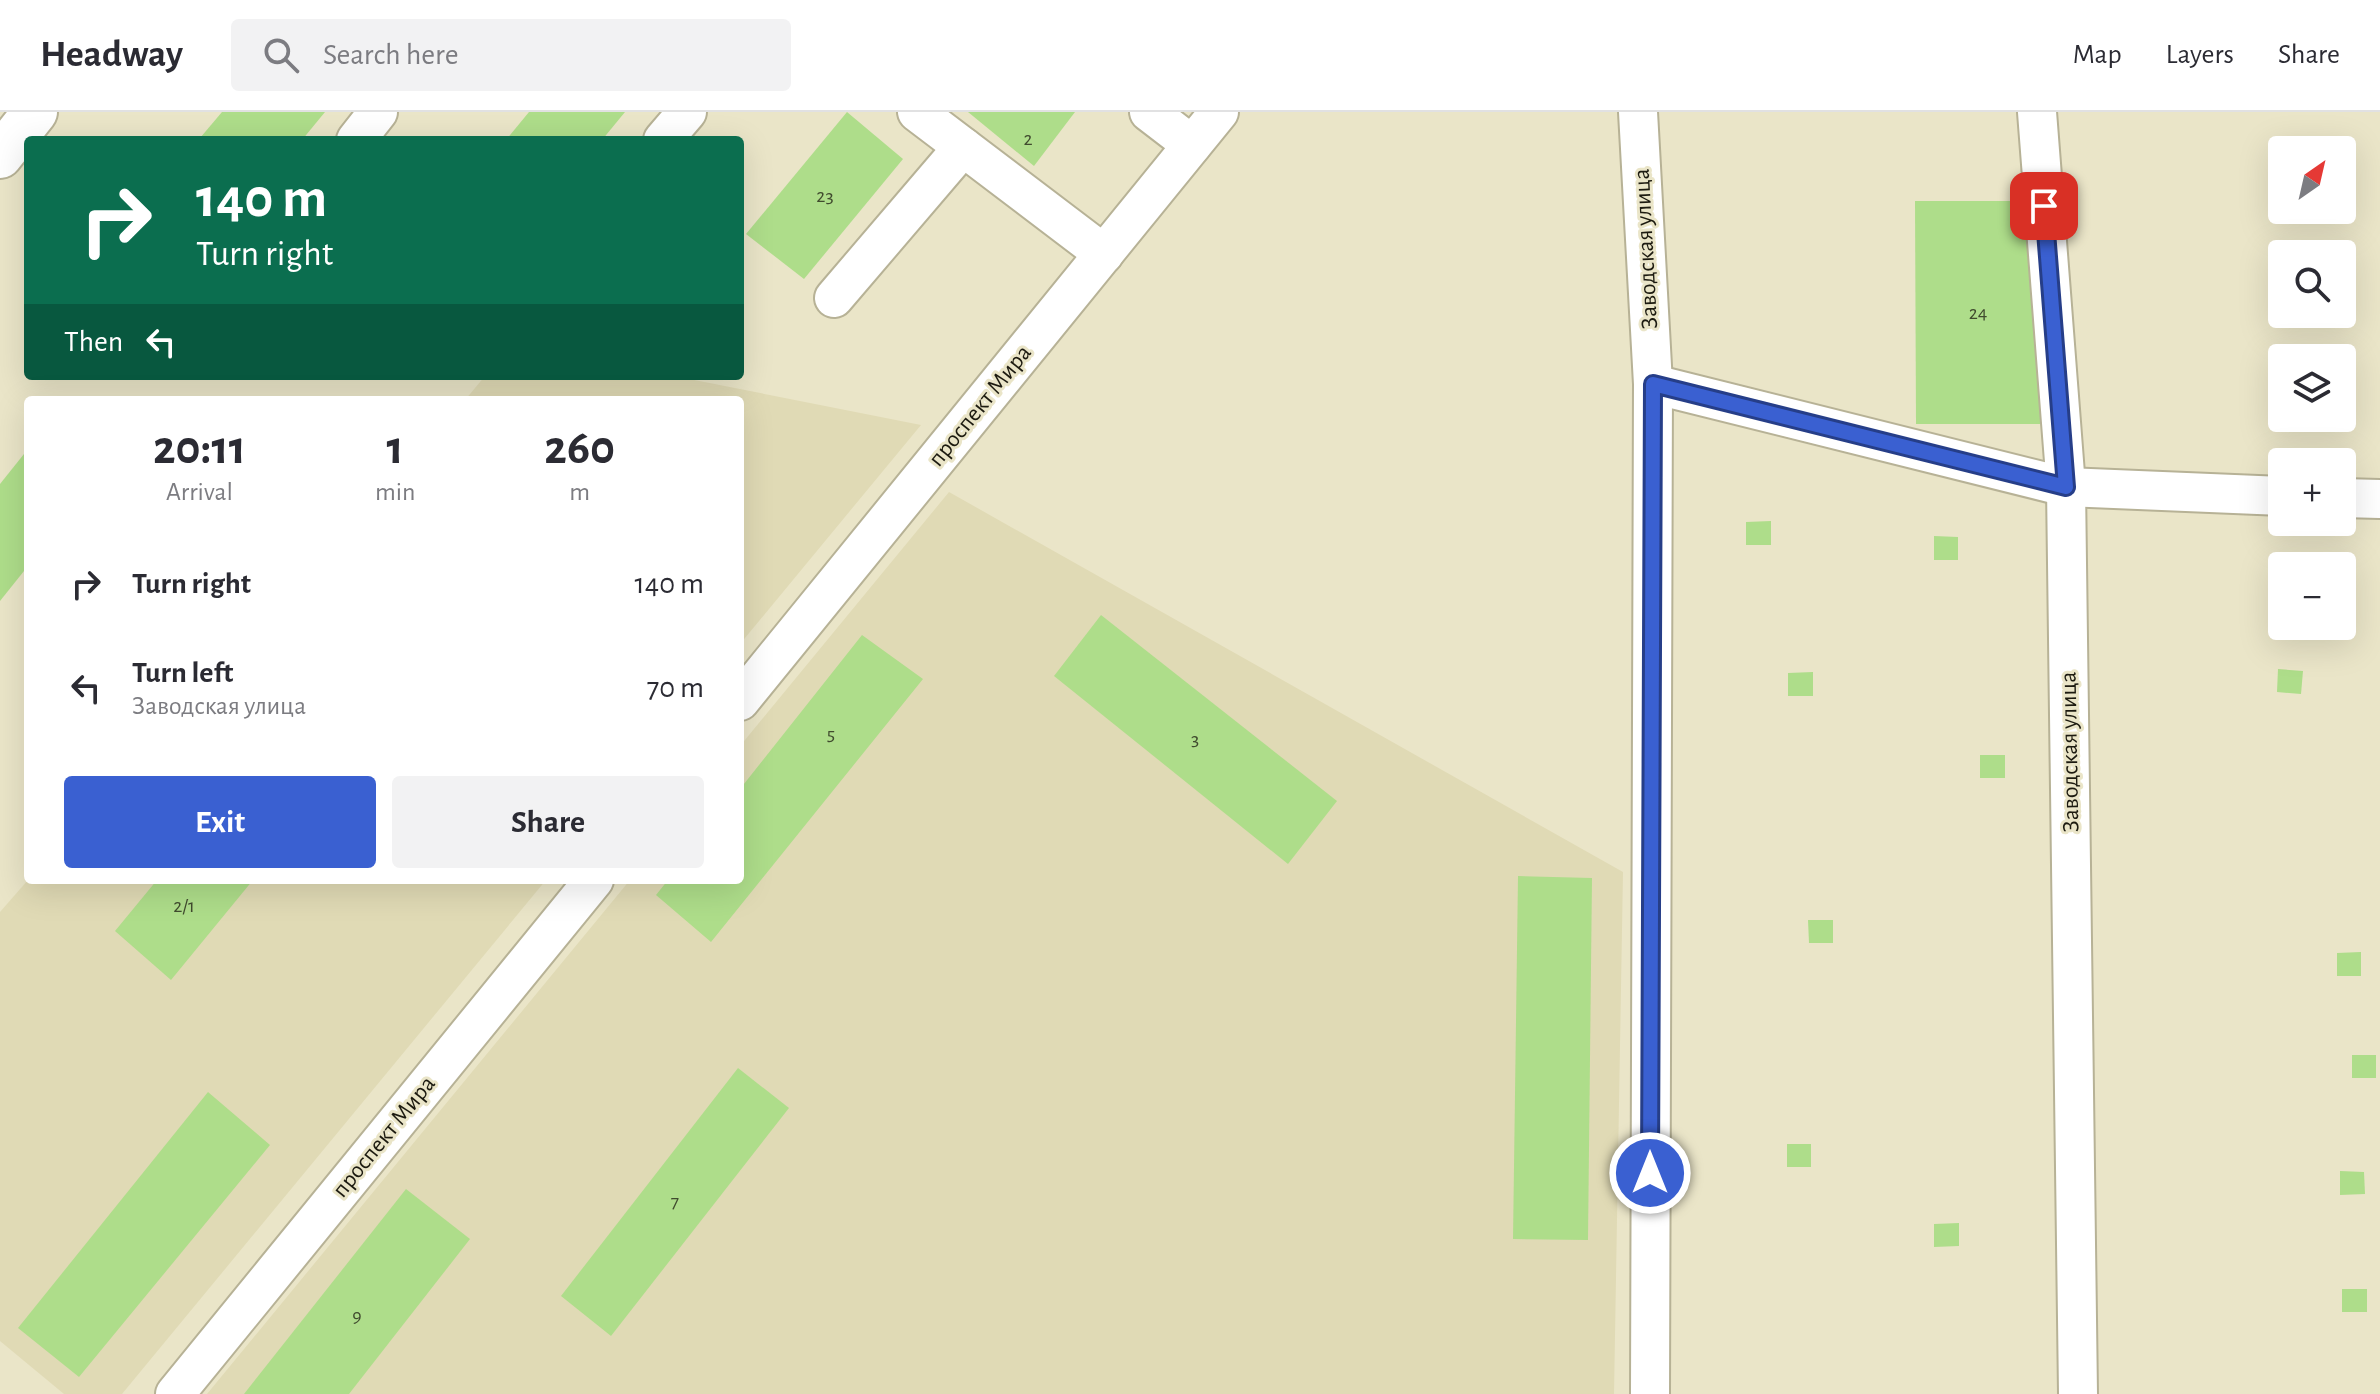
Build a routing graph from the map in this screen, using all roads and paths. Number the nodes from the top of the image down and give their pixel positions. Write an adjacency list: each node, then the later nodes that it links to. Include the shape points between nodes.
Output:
1 (35, 112): 13 (street)
2 (378, 112): 9 (street)
3 (687, 112): 10 (street)
4 (917, 112): 12 (street)
5 (1149, 112): 11 (street)
6 (1219, 112): 11 (street, проспект Мира)
7 (1638, 112): 16 (street, Заводская улица)
8 (2037, 112): 17 (street, Заводская улица)
9 (359, 136)
10 (666, 136)
11 (1192, 145): 14 (street, проспект Мира)
12 (963, 147): 14 (street); 15 (street)
13 (0, 156)
14 (1104, 254): 19 (street, проспект Мира)
15 (834, 298)
16 (1653, 384): 17 (street); 22 (street, Заводская улица)
17 (2066, 487): 18 (street); 23 (street, Заводская улица)
18 (2268, 495)
19 (744, 696)
20 (591, 884): 21 (street, проспект Мира)
21 (175, 1394)
22 (1650, 1394)
23 (2078, 1394)

